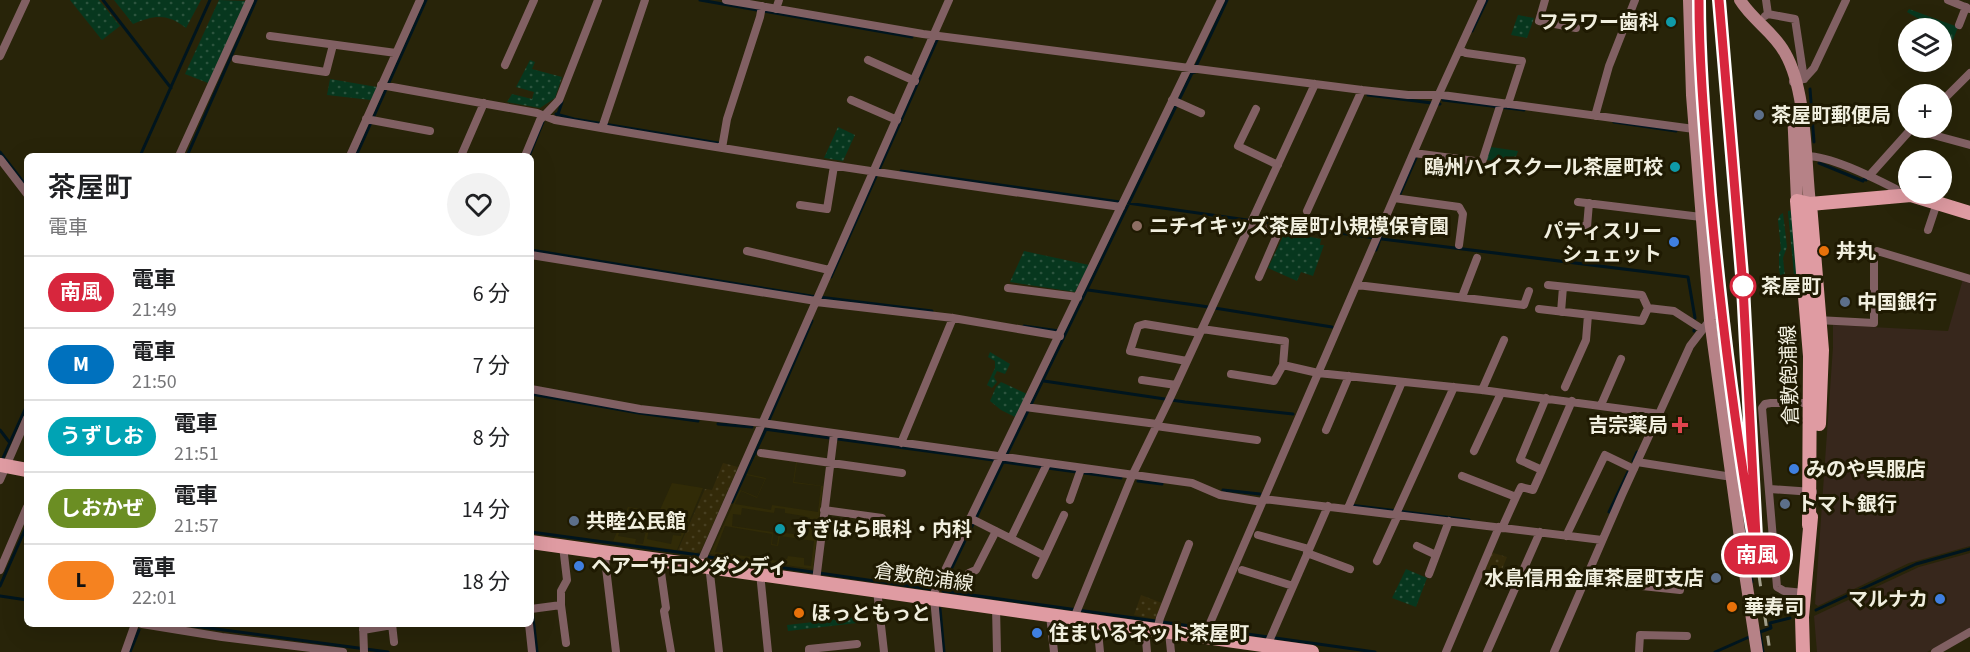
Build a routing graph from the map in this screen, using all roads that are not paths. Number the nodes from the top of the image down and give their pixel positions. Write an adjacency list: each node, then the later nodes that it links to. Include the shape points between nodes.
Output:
1 (26, 0): 30 (street)
2 (250, 0): 60 (street)
3 (420, 0): 29 (street)
4 (534, 0): 33 (street)
5 (598, 0): 49 (street, via 560,100)
6 (645, 0): 53 (street)
7 (726, 0): 18 (street)
8 (949, 0): 25 (street)
9 (1221, 0): 34 (street)
10 (1482, 0): 28 (street)
11 (1545, 0): 24 (street, via 1539,21)
12 (1635, 0): 50 (street, via 1609,66)
13 (1689, 0): 54 (street)
14 (1740, 0): 22 (street)
15 (1766, 0): 22 (street)
16 (1846, 0): 36 (street, via 1814,68)
17 (1948, 0): 20 (street)
18 (750, 2): 21 (street)
19 (778, 4): 21 (street); 25 (street)
20 (1968, 8): 23 (street)
21 (762, 9): 58 (street)
22 (1763, 19): 36 (street, via 1781,45); 36 (street, via 1795,19)
23 (1959, 25)
24 (1576, 28)
25 (932, 35): 34 (street); 37 (street)
26 (270, 36): 27 (street)
27 (333, 45): 29 (street); 31 (street, via 326,72)
28 (1461, 51): 44 (street); 46 (street, via 1522,61)
29 (396, 53): 38 (street)
30 (0, 56)
31 (236, 59)
32 (868, 60): 37 (street)
33 (505, 65)
34 (1193, 68): 39 (street); 43 (street)
35 (1970, 73): 40 (street)
36 (1796, 78): 65 (street); 76 (street)
37 (915, 81): 52 (street)
38 (385, 86): 45 (street); 51 (street)
39 (1314, 87): 41 (street); 67 (street)
40 (1952, 91)
41 (1361, 92): 44 (street); 81 (street)
42 (851, 100): 52 (street)
43 (1176, 102): 48 (street); 77 (street)
44 (1436, 102): 46 (street, via 1442,95); 64 (street)
45 (484, 103): 49 (street); 62 (street)
46 (1503, 105): 50 (street); 64 (street, via 1482,162)
47 (1256, 109): 67 (street, via 1238,146)
48 (1201, 113)
49 (544, 116): 53 (street); 63 (street)
50 (1595, 116): 54 (street)
51 (369, 120): 55 (street); 61 (street)
52 (897, 120): 69 (street)
53 (603, 125): 58 (street)
54 (1694, 129): 83 (street)
55 (430, 131)
56 (1902, 138): 70 (street)
57 (1946, 138): 59 (street)
58 (722, 145): 68 (street)
59 (1970, 145)
60 (180, 153)
61 (352, 153)
62 (462, 153)
63 (526, 153)
64 (1414, 153): 73 (street)
65 (1805, 156): 70 (street, via 1818,156); 76 (street)
66 (0, 159): 71 (street)
67 (1278, 165): 84 (street)
68 (834, 166): 69 (street); 80 (street, via 827,209)
69 (876, 173): 77 (street); 92 (street)
70 (1869, 176): 72 (street, via 1896,189)
71 (24, 190)
72 (1897, 196): 76 (main road)
73 (1394, 198): 88 (street, via 1459,207 1463,214); 95 (street)
74 (1578, 202): 75 (street)
75 (1589, 203): 83 (street); 85 (street, via 1587,227)
76 (1803, 203): 87 (main road, 倉敷飽浦線); 100 (main road, 倉敷飽浦線)
77 (1123, 204): 101 (street)
78 (1937, 204): 86 (street)
79 (1940, 204): 82 (main road)
80 (800, 205)
81 (1306, 211)
82 (1970, 213)
83 (1701, 217): 110 (street)
84 (1251, 222): 93 (street, via 1278,233); 111 (street)
85 (1567, 224)
86 (1928, 230)
87 (1812, 237): 100 (main road, via 1810,280); 109 (main road, 倉敷飽浦線)
88 (1460, 245)
89 (747, 251): 92 (street)
90 (534, 255): 103 (street)
91 (1478, 258): 102 (street)
92 (829, 270): 103 (street)
93 (1259, 277)
94 (1970, 279): 109 (street, via 1876,251 1874,323)
95 (1357, 285): 102 (street); 117 (street)
96 (1548, 285): 97 (street)
97 (1563, 287): 104 (street, via 1642,295); 106 (street)
98 (1008, 288): 101 (street)
99 (1529, 291): 102 (street, via 1524,305)
100 (1804, 291): 109 (main road, 倉敷飽浦線)
101 (1078, 297): 112 (street)
102 (1462, 297)
103 (818, 300): 108 (street); 134 (street)
104 (1648, 308): 107 (street, via 1642,321); 110 (street, via 1674,311)
105 (1539, 309): 106 (street)
106 (1561, 312): 107 (street)
107 (1588, 315): 124 (street, via 1586,340)
108 (953, 318): 112 (street); 140 (street)
109 (1813, 320): 130 (main road, 倉敷飽浦線); 130 (main road, 倉敷飽浦線, via 1822,350 1815,358)
110 (1706, 325): 133 (street, via 1690,346); 154 (street)
111 (1201, 331): 115 (street); 115 (street, via 1138,326 1130,351); 116 (street, via 1285,341)
112 (1062, 332): 132 (street)
113 (1504, 340): 126 (street)
114 (1621, 359): 131 (street)
115 (1187, 361): 122 (street)
116 (1283, 365): 117 (street); 118 (street, via 1274,381)
117 (1318, 373): 119 (street); 160 (street)
118 (1232, 374)
119 (1349, 376): 121 (street); 137 (street)
120 (1142, 381): 122 (street)
121 (1402, 382): 123 (street); 162 (street)
122 (1176, 385): 136 (street)
123 (1454, 387): 126 (street); 164 (street)
124 (1565, 387)
125 (534, 390): 134 (street, via 640,409)
126 (1482, 390): 127 (street)
127 (1501, 393): 128 (street); 141 (street)
128 (1546, 398): 129 (street); 149 (street, via 1520,459)
129 (1572, 401): 131 (street); 149 (street)
130 (1815, 403): 156 (street, via 1771,403 1762,408); 157 (main road, 倉敷飽浦線); 157 (main road, 倉敷飽浦線, via 1810,428)
131 (1601, 405): 133 (street)
132 (1029, 407): 136 (street); 143 (street)
133 (1656, 413): 145 (street)
134 (762, 423): 138 (street); 187 (street)
135 (24, 424): 146 (street)
136 (1157, 425): 139 (street); 152 (street)
137 (1326, 430)
138 (834, 437): 140 (street); 144 (street)
139 (1257, 440)
140 (901, 443): 143 (street)
141 (1474, 451)
142 (761, 453): 144 (street)
143 (1004, 457): 147 (street); 168 (street)
144 (830, 462): 151 (street); 163 (street)
145 (1636, 465): 154 (street); 174 (street, via 1605,455); 176 (street)
146 (3, 466): 148 (main road); 155 (street)
147 (1046, 467): 150 (street); 175 (street)
148 (24, 470)
149 (1542, 470): 158 (street, via 1533,490 1521,487)
150 (1080, 472): 152 (street); 159 (street)
151 (902, 473)
152 (1132, 476): 160 (street, via 1192,483 1220,495); 205 (street)
153 (1462, 476): 158 (street)
154 (1732, 477): 243 (street)
155 (0, 480)
156 (1770, 489): 157 (street); 200 (street, via 1778,587)
157 (1812, 492): 200 (main road, 倉敷飽浦線)
158 (1516, 497): 170 (street)
159 (1070, 500)
160 (1263, 500): 161 (street); 214 (street)
161 (1328, 506): 162 (street); 182 (street)
162 (1349, 506): 164 (street)
163 (824, 510): 167 (street); 194 (street)
164 (1398, 513): 169 (street); 186 (street)
165 (24, 514): 189 (street)
166 (1064, 514): 184 (street)
167 (882, 518)
168 (974, 520): 171 (street); 201 (street)
169 (1449, 521): 170 (street); 183 (street)
170 (1502, 526): 172 (street); 239 (street)
171 (996, 531): 175 (street); 192 (street)
172 (1540, 532): 174 (street); 240 (street)
173 (1258, 535): 182 (street)
174 (1566, 536): 176 (street)
175 (1011, 538): 184 (street)
176 (1602, 540): 196 (street)
177 (534, 542): 179 (main road, 倉敷飽浦線)
178 (1189, 544): 213 (street)
179 (562, 546): 181 (main road, 倉敷飽浦線); 202 (street, via 567,580 561,591)
180 (1417, 546): 183 (street)
181 (604, 551): 185 (main road, 倉敷飽浦線); 226 (street)
182 (1308, 551): 188 (street); 197 (street)
183 (1436, 555): 193 (street)
184 (1045, 556): 195 (street)
185 (659, 558): 187 (main road, 倉敷飽浦線); 227 (street)
186 (1377, 561)
187 (704, 565): 191 (main road, 倉敷飽浦線); 228 (street)
188 (1350, 569)
189 (0, 570)
190 (1242, 570): 197 (street)
191 (760, 573): 194 (main road, 倉敷飽浦線); 229 (street)
192 (975, 573)
193 (1429, 574)
194 (816, 575): 198 (main road, 倉敷飽浦線)
195 (1036, 575)
196 (1585, 580): 199 (street); 241 (street)
197 (1293, 586): 217 (street)
198 (877, 590): 201 (main road, 倉敷飽浦線); 231 (street)
199 (1680, 590)
200 (1804, 592): 244 (main road, 倉敷飽浦線)
201 (934, 598): 203 (main road, 倉敷飽浦線); 232 (street)
202 (561, 605): 204 (street); 219 (street)
203 (996, 607): 206 (main road, 倉敷飽浦線); 233 (street)
204 (534, 609)
205 (1076, 612): 206 (main road, 倉敷飽浦線); 207 (main road, 倉敷飽浦線)
206 (1050, 615): 234 (street)
207 (1097, 621): 213 (main road, 倉敷飽浦線); 235 (street)
208 (134, 627): 223 (street)
209 (160, 627): 224 (street)
210 (363, 627): 222 (street)
211 (392, 627): 218 (street)
212 (529, 627): 225 (street)
213 (1158, 627): 214 (main road, 倉敷飽浦線); 236 (street); 237 (street)
214 (1207, 631): 221 (main road, 倉敷飽浦線)
215 (1970, 632): 245 (street)
216 (1687, 636): 242 (street, via 1640,634)
217 (1270, 640): 221 (main road, 倉敷飽浦線); 238 (main road, 倉敷飽浦線)
218 (394, 642)
219 (567, 644)
220 (857, 644): 230 (street)
221 (1239, 647)
222 (365, 650)
223 (124, 652)
224 (343, 652)
225 (531, 652)
226 (616, 652)
227 (671, 652)
228 (719, 652)
229 (768, 652)
230 (809, 652)
231 (884, 652)
232 (939, 652)
233 (997, 652)
234 (1054, 652)
235 (1100, 652)
236 (1147, 652)
237 (1171, 652)
238 (1310, 652)
239 (1446, 652)
240 (1487, 652)
241 (1554, 652)
242 (1639, 652)
243 (1757, 652)
244 (1803, 652)
245 (1935, 652)

